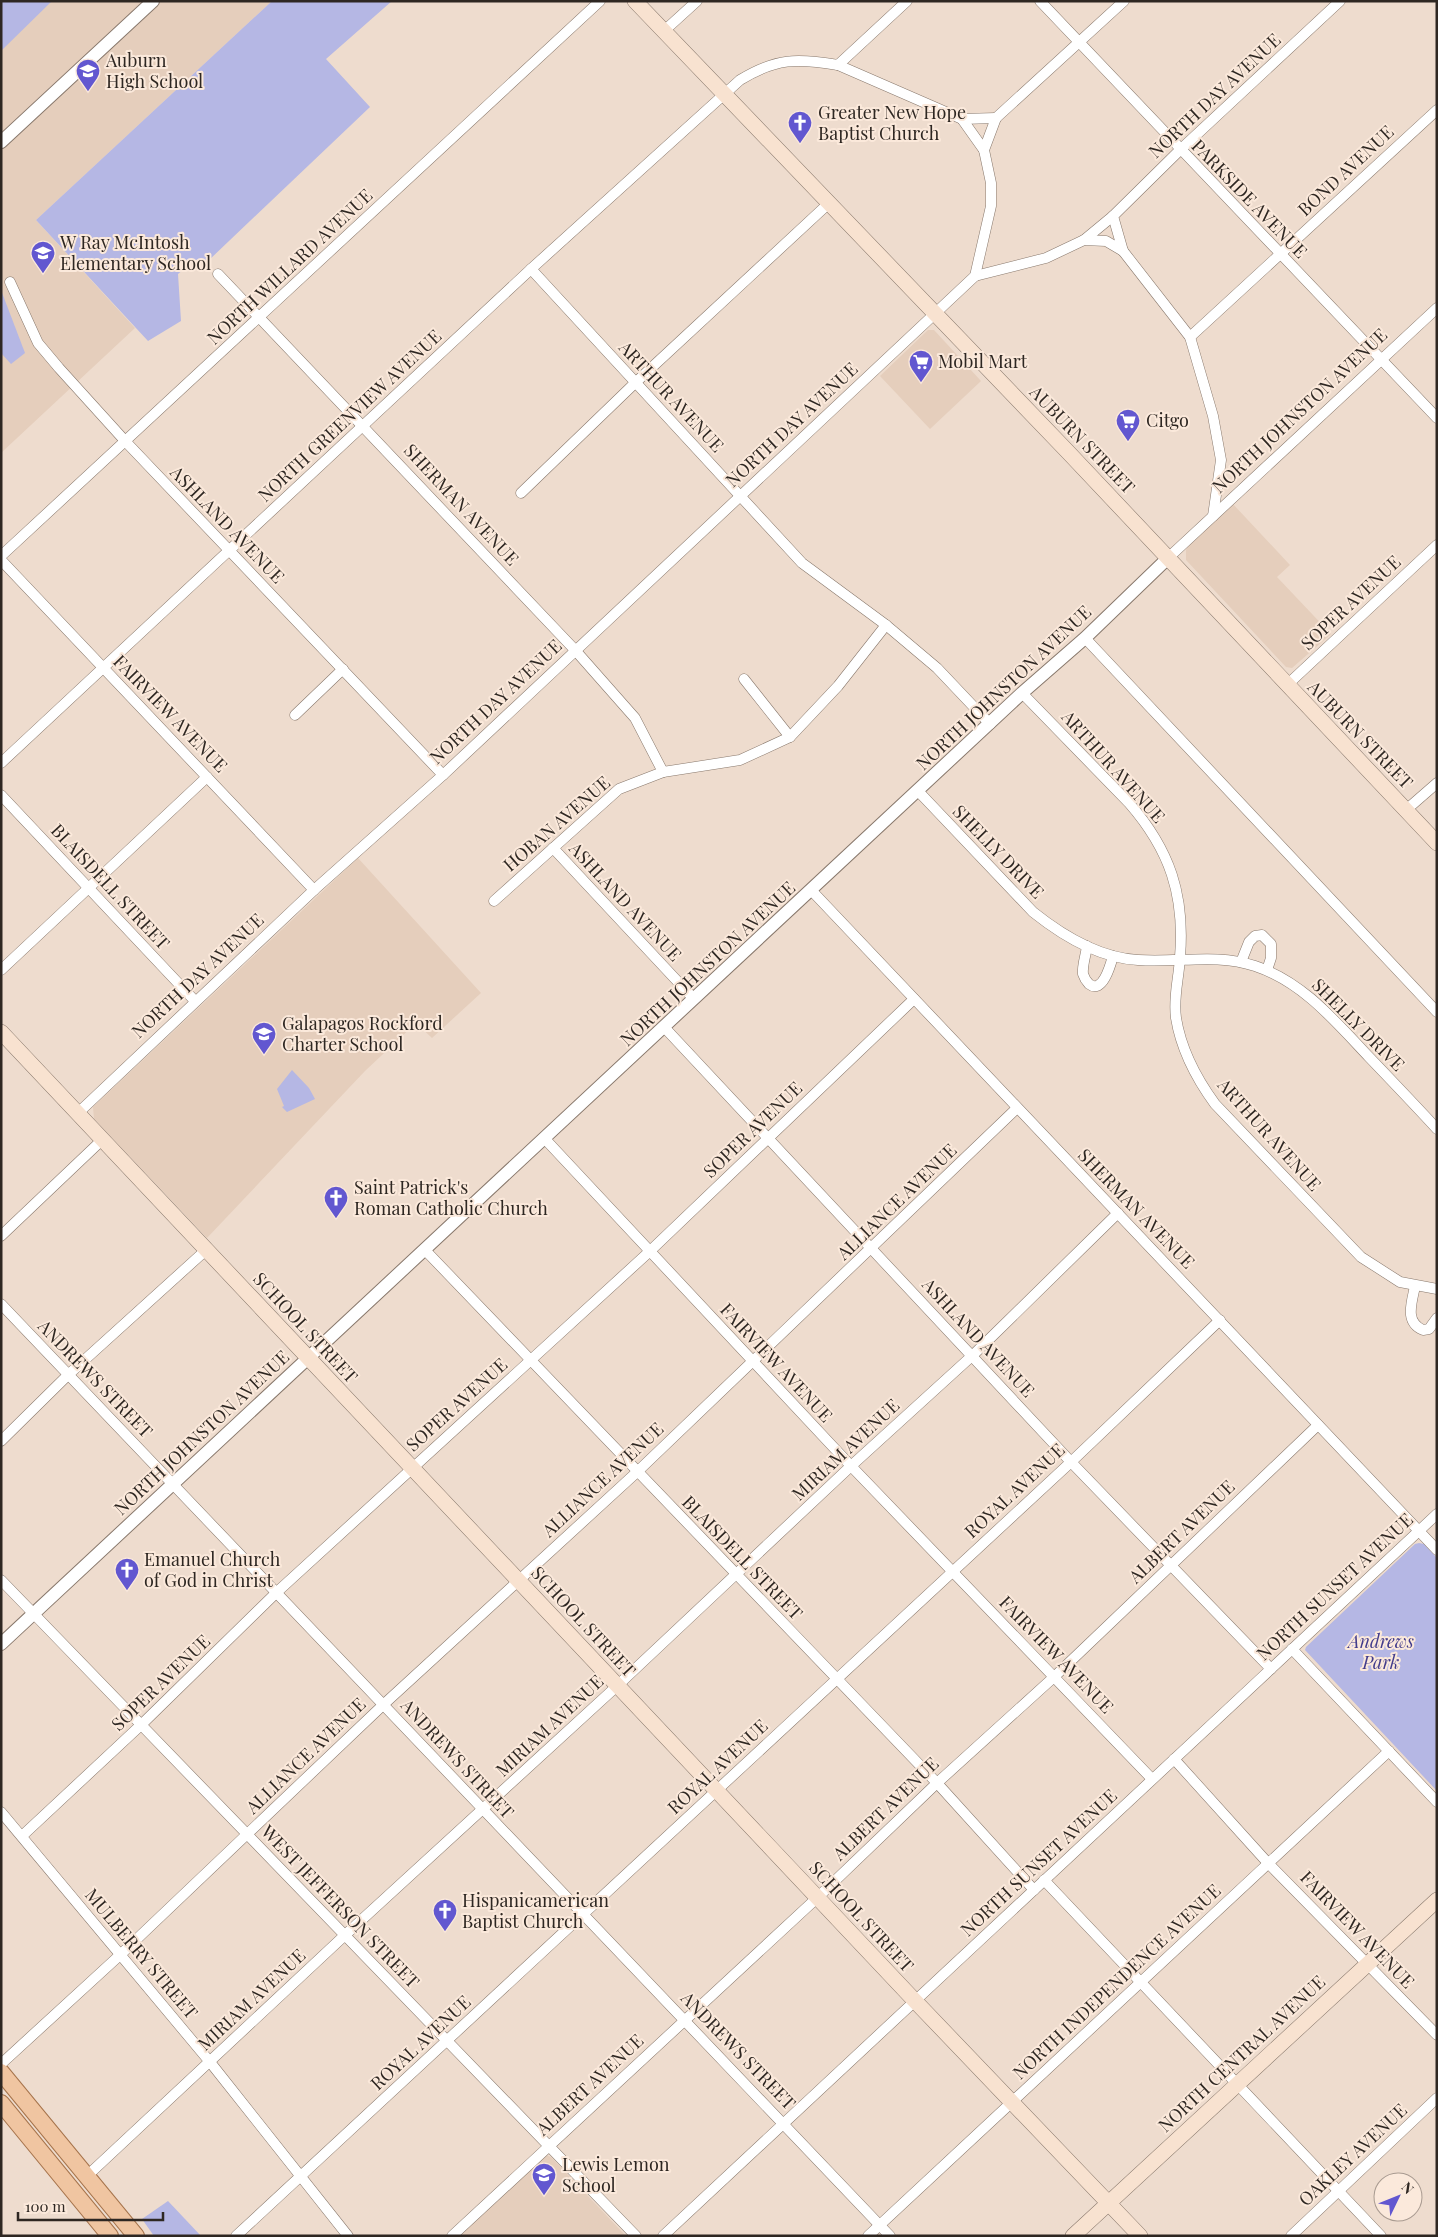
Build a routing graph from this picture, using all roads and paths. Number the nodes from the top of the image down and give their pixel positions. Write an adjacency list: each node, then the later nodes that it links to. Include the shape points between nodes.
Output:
1 (154, 1): 16 (street)
2 (600, 1): 30 (street, NORTH WILLARD AVENUE)
3 (635, 1): 9 (main road, AUBURN STREET)
4 (697, 1): 9 (street)
5 (908, 1): 11 (street)
6 (1040, 1): 10 (street, PARKSIDE AVENUE)
7 (1124, 1): 10 (street)
8 (1340, 1): 18 (street, NORTH DAY AVENUE)
9 (664, 31): 12 (main road, AUBURN STREET)
10 (1078, 42): 14 (street); 18 (street, PARKSIDE AVENUE)
11 (838, 65): 12 (street, NORTH GREENVIEW AVENUE, via 798,60 769,64); 15 (street, NORTH GREENVIEW AVENUE)
12 (723, 94): 19 (main road, AUBURN STREET); 24 (street, NORTH GREENVIEW AVENUE)
13 (1437, 110): 23 (street, BOND AVENUE)
14 (996, 118): 15 (street); 17 (street)
15 (962, 119): 17 (street)
16 (1, 142)
17 (984, 150): 26 (street, via 991,183 991,206)
18 (1180, 150): 20 (street, NORTH DAY AVENUE); 23 (street, PARKSIDE AVENUE)
19 (828, 204): 29 (main road, AUBURN STREET); 33 (street)
20 (1113, 216): 21 (street, NORTH DAY AVENUE); 22 (street)
21 (1084, 240): 22 (street, via 1106,241); 26 (street, NORTH DAY AVENUE, via 1046,258)
22 (1123, 251): 31 (street)
23 (1279, 254): 31 (street, BOND AVENUE); 32 (street, PARKSIDE AVENUE)
24 (531, 269): 33 (street, ARTHUR AVENUE); 35 (street, NORTH GREENVIEW AVENUE)
25 (218, 274): 30 (street, SHERMAN AVENUE)
26 (974, 276): 29 (street, NORTH DAY AVENUE)
27 (10, 282): 36 (street, ASHLAND AVENUE, via 38,343)
28 (1437, 308): 32 (street, NORTH JOHNSTON AVENUE)
29 (936, 314): 38 (street, NORTH DAY AVENUE); 43 (main road, AUBURN STREET)
30 (260, 318): 35 (street, SHERMAN AVENUE); 36 (street, NORTH WILLARD AVENUE)
31 (1190, 337): 39 (street, via 1222,460)
32 (1381, 360): 34 (street, PARKSIDE AVENUE); 39 (street, NORTH JOHNSTON AVENUE)
33 (635, 383): 37 (street); 38 (street, ARTHUR AVENUE)
34 (1437, 418)
35 (364, 426): 41 (street, NORTH GREENVIEW AVENUE); 47 (street, SHERMAN AVENUE)
36 (126, 442): 41 (street, ASHLAND AVENUE); 42 (street, NORTH WILLARD AVENUE)
37 (521, 493)
38 (741, 494): 45 (street, ARTHUR AVENUE, via 802,562); 47 (street, NORTH DAY AVENUE)
39 (1213, 516): 43 (street, NORTH JOHNSTON AVENUE)
40 (1437, 544): 51 (street, SOPER AVENUE)
41 (230, 551): 48 (street, NORTH GREENVIEW AVENUE); 49 (street, ASHLAND AVENUE)
42 (1, 556)
43 (1168, 558): 46 (street, NORTH JOHNSTON AVENUE); 51 (main road, AUBURN STREET)
44 (1, 560): 48 (street, FAIRVIEW AVENUE)
45 (886, 625): 54 (street, ARTHUR AVENUE, via 937,668); 55 (street, HOBAN AVENUE, via 838,686)
46 (1085, 638): 52 (street, NORTH JOHNSTON AVENUE); 79 (street)
47 (575, 650): 57 (street, SHERMAN AVENUE, via 635,718); 58 (street, NORTH DAY AVENUE)
48 (104, 668): 56 (street, NORTH GREENVIEW AVENUE); 59 (street, FAIRVIEW AVENUE)
49 (343, 669): 53 (street); 58 (street, ASHLAND AVENUE)
50 (744, 679): 55 (street)
51 (1287, 685): 63 (main road, AUBURN STREET)
52 (1022, 693): 54 (street, NORTH JOHNSTON AVENUE); 72 (street, ARTHUR AVENUE, via 1129,804 1158,841 1172,873 1176,893)
53 (295, 715)
54 (990, 724): 61 (street, NORTH JOHNSTON AVENUE)
55 (790, 737): 57 (street, HOBAN AVENUE, via 740,760)
56 (1, 764)
57 (663, 772): 65 (street, HOBAN AVENUE, via 619,789)
58 (443, 774): 67 (street, NORTH DAY AVENUE)
59 (207, 777): 66 (street); 67 (street, FAIRVIEW AVENUE)
60 (1437, 783): 63 (street)
61 (918, 791): 68 (street, NORTH JOHNSTON AVENUE); 70 (street, SHELLY DRIVE, via 1033,912 1051,927)
62 (1, 796): 66 (street, BLAISDELL STREET)
63 (1406, 810): 64 (main road, AUBURN STREET)
64 (1437, 843)
65 (553, 848): 69 (street, HOBAN AVENUE); 76 (street, ASHLAND AVENUE)
66 (89, 888): 74 (street); 78 (street, BLAISDELL STREET)
67 (314, 890): 78 (street, NORTH DAY AVENUE)
68 (812, 890): 76 (street, NORTH JOHNSTON AVENUE); 77 (street, SHERMAN AVENUE)
69 (494, 901)
70 (1087, 946): 71 (street, SHELLY DRIVE); 71 (street, via 1083,973 1093,986 1106,977)
71 (1113, 956): 72 (street, SHELLY DRIVE, via 1139,960)
72 (1180, 958): 73 (street, SHELLY DRIVE); 94 (street, ARTHUR AVENUE, via 1176,1017 1183,1046 1203,1088 1351,1247 1400,1282)
73 (1241, 962): 75 (street, SHELLY DRIVE); 75 (street, via 1252,938 1262,935 1272,944)
74 (1, 970)
75 (1267, 970): 84 (street, SHELLY DRIVE, via 1289,981 1316,1002)
76 (694, 999): 80 (street, NORTH JOHNSTON AVENUE)
77 (914, 1000): 82 (street, SHERMAN AVENUE); 87 (street, SOPER AVENUE)
78 (195, 1001): 83 (street, NORTH DAY AVENUE)
79 (1437, 1012)
80 (664, 1027): 85 (street, NORTH JOHNSTON AVENUE); 87 (street, ASHLAND AVENUE)
81 (1, 1032): 83 (main road, SCHOOL STREET)
82 (1018, 1108): 88 (street, SHERMAN AVENUE); 90 (street, ALLIANCE AVENUE)
83 (78, 1113): 86 (main road, SCHOOL STREET)
84 (1435, 1124)
85 (545, 1139): 92 (street, NORTH JOHNSTON AVENUE); 93 (street, FAIRVIEW AVENUE)
86 (102, 1140): 89 (street); 91 (main road, SCHOOL STREET)
87 (767, 1140): 90 (street, ASHLAND AVENUE); 93 (street, SOPER AVENUE)
88 (1118, 1213): 98 (street, SHERMAN AVENUE); 99 (street, MIRIAM AVENUE)
89 (1, 1236)
90 (872, 1248): 99 (street, ASHLAND AVENUE); 102 (street, ALLIANCE AVENUE)
91 (206, 1250): 100 (main road, SCHOOL STREET); 103 (street)
92 (425, 1250): 100 (street, NORTH JOHNSTON AVENUE); 101 (street, BLAISDELL STREET)
93 (649, 1252): 101 (street, SOPER AVENUE); 102 (street, FAIRVIEW AVENUE)
94 (1415, 1286): 95 (street, ARTHUR AVENUE); 97 (street, via 1411,1320 1423,1330 1429,1329)
95 (1437, 1289)
96 (1, 1304): 103 (street, ANDREWS STREET)
97 (1437, 1318)
98 (1220, 1320): 104 (street, SHERMAN AVENUE); 106 (street, ROYAL AVENUE)
99 (973, 1356): 106 (street, ASHLAND AVENUE); 107 (street, MIRIAM AVENUE)
100 (308, 1358): 108 (main road, SCHOOL STREET); 110 (street, NORTH JOHNSTON AVENUE)
101 (532, 1360): 108 (street, SOPER AVENUE); 109 (street, BLAISDELL STREET)
102 (753, 1362): 107 (street, FAIRVIEW AVENUE); 109 (street, ALLIANCE AVENUE)
103 (69, 1374): 105 (street); 110 (street, ANDREWS STREET)
104 (1318, 1425): 112 (street, SHERMAN AVENUE); 114 (street, ALBERT AVENUE)
105 (1, 1441)
106 (1071, 1462): 114 (street, ASHLAND AVENUE); 115 (street, ROYAL AVENUE)
107 (851, 1466): 115 (street, FAIRVIEW AVENUE); 116 (street, MIRIAM AVENUE)
108 (411, 1468): 118 (main road, SCHOOL STREET); 119 (street, SOPER AVENUE)
109 (637, 1472): 116 (street, BLAISDELL STREET); 118 (street, ALLIANCE AVENUE)
110 (172, 1483): 119 (street, ANDREWS STREET); 120 (street, NORTH JOHNSTON AVENUE)
111 (1437, 1514): 112 (street, NORTH SUNSET AVENUE)
112 (1418, 1531): 113 (street, SHERMAN AVENUE); 122 (street, NORTH SUNSET AVENUE)
113 (1437, 1550)
114 (1172, 1564): 123 (street, ASHLAND AVENUE); 124 (street, ALBERT AVENUE)
115 (954, 1571): 124 (street, FAIRVIEW AVENUE); 125 (street, ROYAL AVENUE)
116 (736, 1574): 125 (street, BLAISDELL STREET); 126 (street, MIRIAM AVENUE)
117 (1, 1580): 120 (street, WEST JEFFERSON STREET)
118 (518, 1580): 126 (main road, SCHOOL STREET); 127 (street, ALLIANCE AVENUE)
119 (277, 1592): 127 (street, ANDREWS STREET); 128 (street, SOPER AVENUE)
120 (34, 1614): 121 (street, NORTH JOHNSTON AVENUE); 128 (street, WEST JEFFERSON STREET)
121 (1, 1644)
122 (1292, 1649): 123 (street, NORTH SUNSET AVENUE); 129 (street)
123 (1270, 1669): 130 (street, NORTH SUNSET AVENUE)
124 (1054, 1676): 131 (street, FAIRVIEW AVENUE); 132 (street, ALBERT AVENUE)
125 (837, 1679): 132 (street, BLAISDELL STREET); 133 (street, ROYAL AVENUE)
126 (617, 1686): 133 (main road, SCHOOL STREET); 135 (street, MIRIAM AVENUE)
127 (383, 1705): 135 (street, ANDREWS STREET); 137 (street, ALLIANCE AVENUE)
128 (142, 1724): 137 (street, WEST JEFFERSON STREET); 138 (street, SOPER AVENUE)
129 (1388, 1751): 134 (street); 139 (street, NORTH INDEPENDENCE AVENUE)
130 (1174, 1759): 131 (street, NORTH SUNSET AVENUE); 139 (street, FAIRVIEW AVENUE)
131 (1152, 1779): 140 (street, NORTH SUNSET AVENUE)
132 (937, 1783): 141 (street, BLAISDELL STREET); 142 (street, ALBERT AVENUE)
133 (716, 1790): 142 (main road, SCHOOL STREET); 144 (street, ROYAL AVENUE)
134 (1437, 1802)
135 (482, 1810): 144 (street, ANDREWS STREET); 145 (street, MIRIAM AVENUE)
136 (1, 1812): 138 (street, MULBERRY STREET)
137 (247, 1834): 145 (street, WEST JEFFERSON STREET); 146 (street, ALLIANCE AVENUE)
138 (22, 1836): 146 (street, MULBERRY STREET)
139 (1267, 1862): 147 (street, FAIRVIEW AVENUE); 148 (street, NORTH INDEPENDENCE AVENUE)
140 (1044, 1880): 141 (street, NORTH SUNSET AVENUE); 148 (street)
141 (1034, 1890): 149 (street, NORTH SUNSET AVENUE)
142 (818, 1897): 149 (main road, SCHOOL STREET); 150 (street, ALBERT AVENUE)
143 (1437, 1900): 147 (main road, NORTH CENTRAL AVENUE)
144 (584, 1914): 150 (street, ANDREWS STREET); 152 (street, ROYAL AVENUE)
145 (344, 1936): 152 (street, WEST JEFFERSON STREET); 153 (street, MIRIAM AVENUE)
146 (120, 1955): 153 (street, MULBERRY STREET); 154 (street, ALLIANCE AVENUE)
147 (1366, 1965): 151 (street, FAIRVIEW AVENUE); 156 (main road, NORTH CENTRAL AVENUE)
148 (1140, 1982): 156 (street); 159 (street, NORTH INDEPENDENCE AVENUE)
149 (915, 2001): 159 (main road, SCHOOL STREET); 160 (street, NORTH SUNSET AVENUE)
150 (684, 2019): 160 (street, ANDREWS STREET); 161 (street, ALBERT AVENUE)
151 (1437, 2035)
152 (448, 2040): 161 (street, WEST JEFFERSON STREET); 163 (street, ROYAL AVENUE)
153 (210, 2062): 162 (street, MIRIAM AVENUE); 163 (street, MULBERRY STREET)
154 (1, 2064)
155 (1, 2072): 162 (main road)
156 (1238, 2083): 164 (street); 165 (main road, NORTH CENTRAL AVENUE)
157 (1437, 2098): 164 (street, OAKLEY AVENUE)
158 (1, 2103): 167 (main road)
159 (1014, 2103): 165 (main road, SCHOOL STREET); 166 (street, NORTH INDEPENDENCE AVENUE)
160 (784, 2123): 166 (street, ANDREWS STREET); 173 (street, NORTH SUNSET AVENUE)
161 (548, 2146): 171 (street, ALBERT AVENUE); 172 (street, WEST JEFFERSON STREET)
162 (86, 2176): 168 (main road)
163 (301, 2178): 169 (street, ROYAL AVENUE); 170 (street, MULBERRY STREET)
164 (1338, 2191): 178 (street, OAKLEY AVENUE); 179 (street)
165 (1108, 2202): 176 (main road, NORTH CENTRAL AVENUE); 177 (main road, SCHOOL STREET)
166 (880, 2225): 174 (street, NORTH INDEPENDENCE AVENUE); 175 (street, ANDREWS STREET)
167 (110, 2236)
168 (136, 2236)
169 (236, 2236)
170 (348, 2236)
171 (452, 2236)
172 (636, 2236)
173 (663, 2236)
174 (868, 2236)
175 (890, 2236)
176 (1073, 2236)
177 (1140, 2236)
178 (1291, 2236)
179 (1381, 2236)

